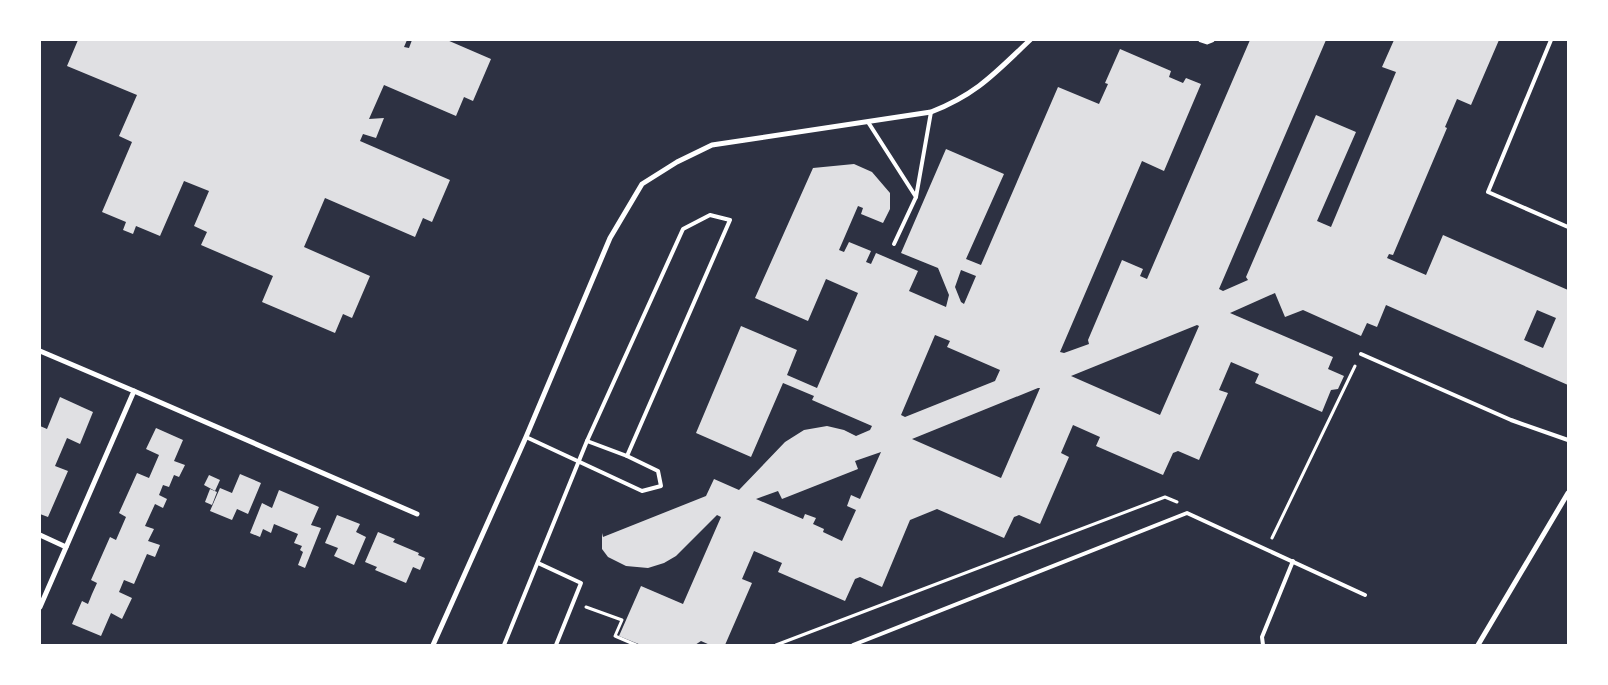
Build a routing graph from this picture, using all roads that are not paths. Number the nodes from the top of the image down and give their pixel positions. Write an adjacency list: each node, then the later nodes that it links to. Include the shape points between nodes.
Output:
1 (1030, 40): 5 (street, via 982,86 958,101)
2 (1201, 40): 3 (street)
3 (1212, 40)
4 (1551, 40): 8 (lane, via 1488,192)
5 (930, 112): 6 (street); 7 (lane)
6 (868, 122): 7 (lane); 13 (street, via 712,145 642,184 610,238)
7 (916, 198): 9 (lane)
8 (1568, 227)
9 (894, 244)
10 (40, 351): 12 (street)
11 (1361, 354): 14 (lane, via 1511,420)
12 (134, 391): 19 (street); 21 (street)
13 (526, 437): 17 (lane); 26 (street)
14 (1568, 440)
15 (587, 441): 16 (lane); 16 (lane, via 682,229 710,215 730,220); 17 (lane)
16 (628, 456): 17 (lane, via 658,472 661,486 642,491)
17 (578, 462): 23 (lane)
18 (1568, 493): 31 (street)
19 (417, 514)
20 (40, 535): 21 (street)
21 (66, 546): 25 (street)
22 (1293, 561): 24 (lane); 29 (lane, via 1187,513); 30 (lane, via 1262,637)
23 (538, 563): 27 (lane); 28 (lane, via 581,583)
24 (1365, 595)
25 (40, 607)
26 (433, 645)
27 (504, 645)
28 (556, 645)
29 (853, 645)
30 (1263, 645)
31 (1478, 645)

